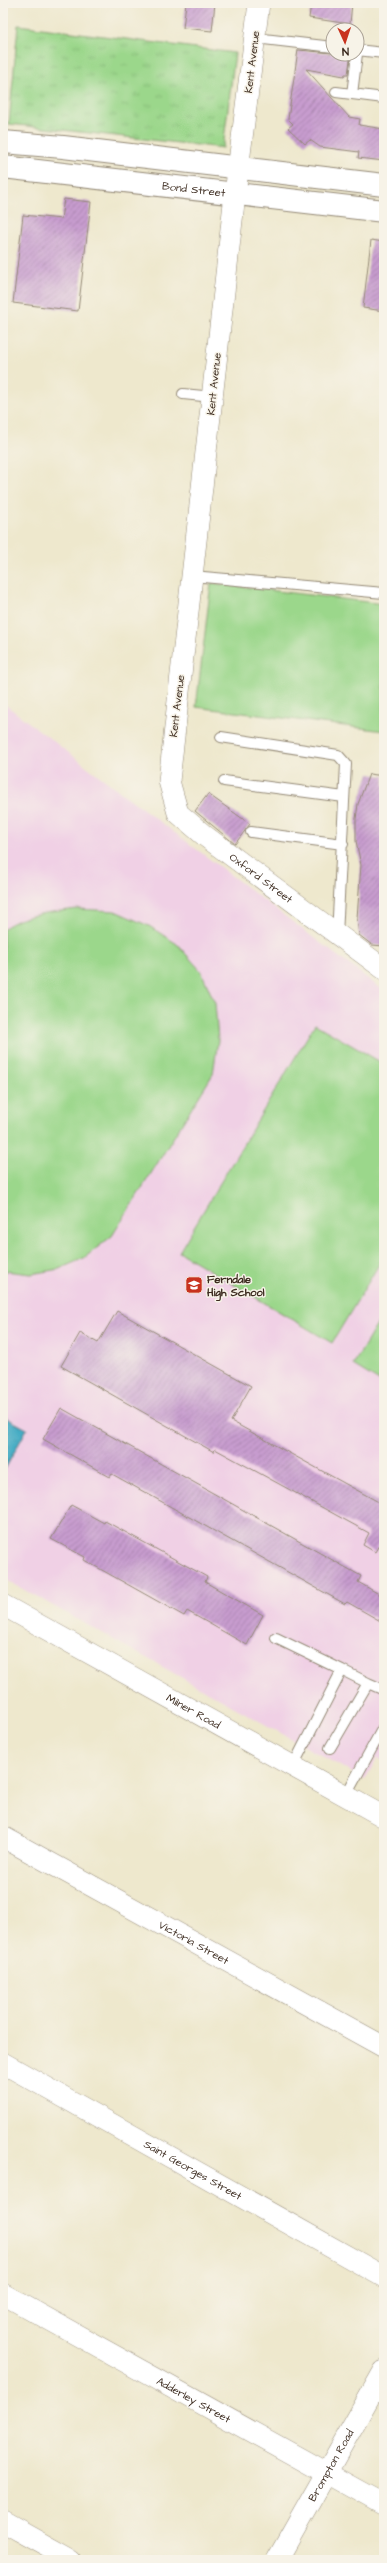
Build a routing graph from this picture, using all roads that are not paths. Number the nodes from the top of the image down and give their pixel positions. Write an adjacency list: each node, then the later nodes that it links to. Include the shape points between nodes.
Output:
1 (259, 3): 2 (street, Kent Avenue)
2 (255, 38): 3 (lane); 12 (street, Kent Avenue)
3 (325, 46)
4 (365, 52): 5 (lane)
5 (384, 53)
6 (356, 62): 8 (lane)
7 (336, 92): 8 (lane)
8 (352, 94): 9 (lane)
9 (384, 98)
10 (3, 142): 12 (street)
11 (3, 167): 14 (street, Bond Street)
12 (239, 168): 13 (street); 14 (street, Kent Avenue)
13 (384, 185)
14 (235, 194): 15 (street, Bond Street); 17 (street, Kent Avenue)
15 (384, 211)
16 (183, 394): 17 (lane)
17 (213, 397): 18 (street, Kent Avenue)
18 (192, 576): 19 (lane); 21 (street, Kent Avenue)
19 (384, 593)
20 (221, 737): 23 (lane, via 338,755 346,764)
21 (170, 766): 26 (street, Oxford Street, via 169,781 178,812 205,836)
22 (224, 781): 23 (lane)
23 (344, 797): 25 (lane)
24 (251, 832): 25 (lane)
25 (343, 844): 26 (lane)
26 (337, 935): 27 (street, Oxford Street)
27 (384, 969)
28 (3, 1605): 35 (street, Milner Road)
29 (276, 1638): 30 (lane)
30 (342, 1670): 31 (lane); 35 (lane)
31 (368, 1683): 32 (lane); 34 (lane)
32 (384, 1690)
33 (384, 1726): 36 (lane)
34 (330, 1748)
35 (293, 1766): 36 (street, Milner Road)
36 (346, 1795): 37 (street, Milner Road)
37 (384, 1817)
38 (3, 1837): 39 (street, Victoria Street)
39 (384, 2048)
40 (3, 2063): 41 (street, Saint Georges Street)
41 (384, 2277)
42 (3, 2294): 44 (street, Adderley Street)
43 (384, 2371): 44 (street, Brompton Road)
44 (326, 2473): 45 (street, Adderley Street); 48 (street, Brompton Road)
45 (384, 2505)
46 (3, 2522): 47 (street)
47 (71, 2560)
48 (277, 2560)

